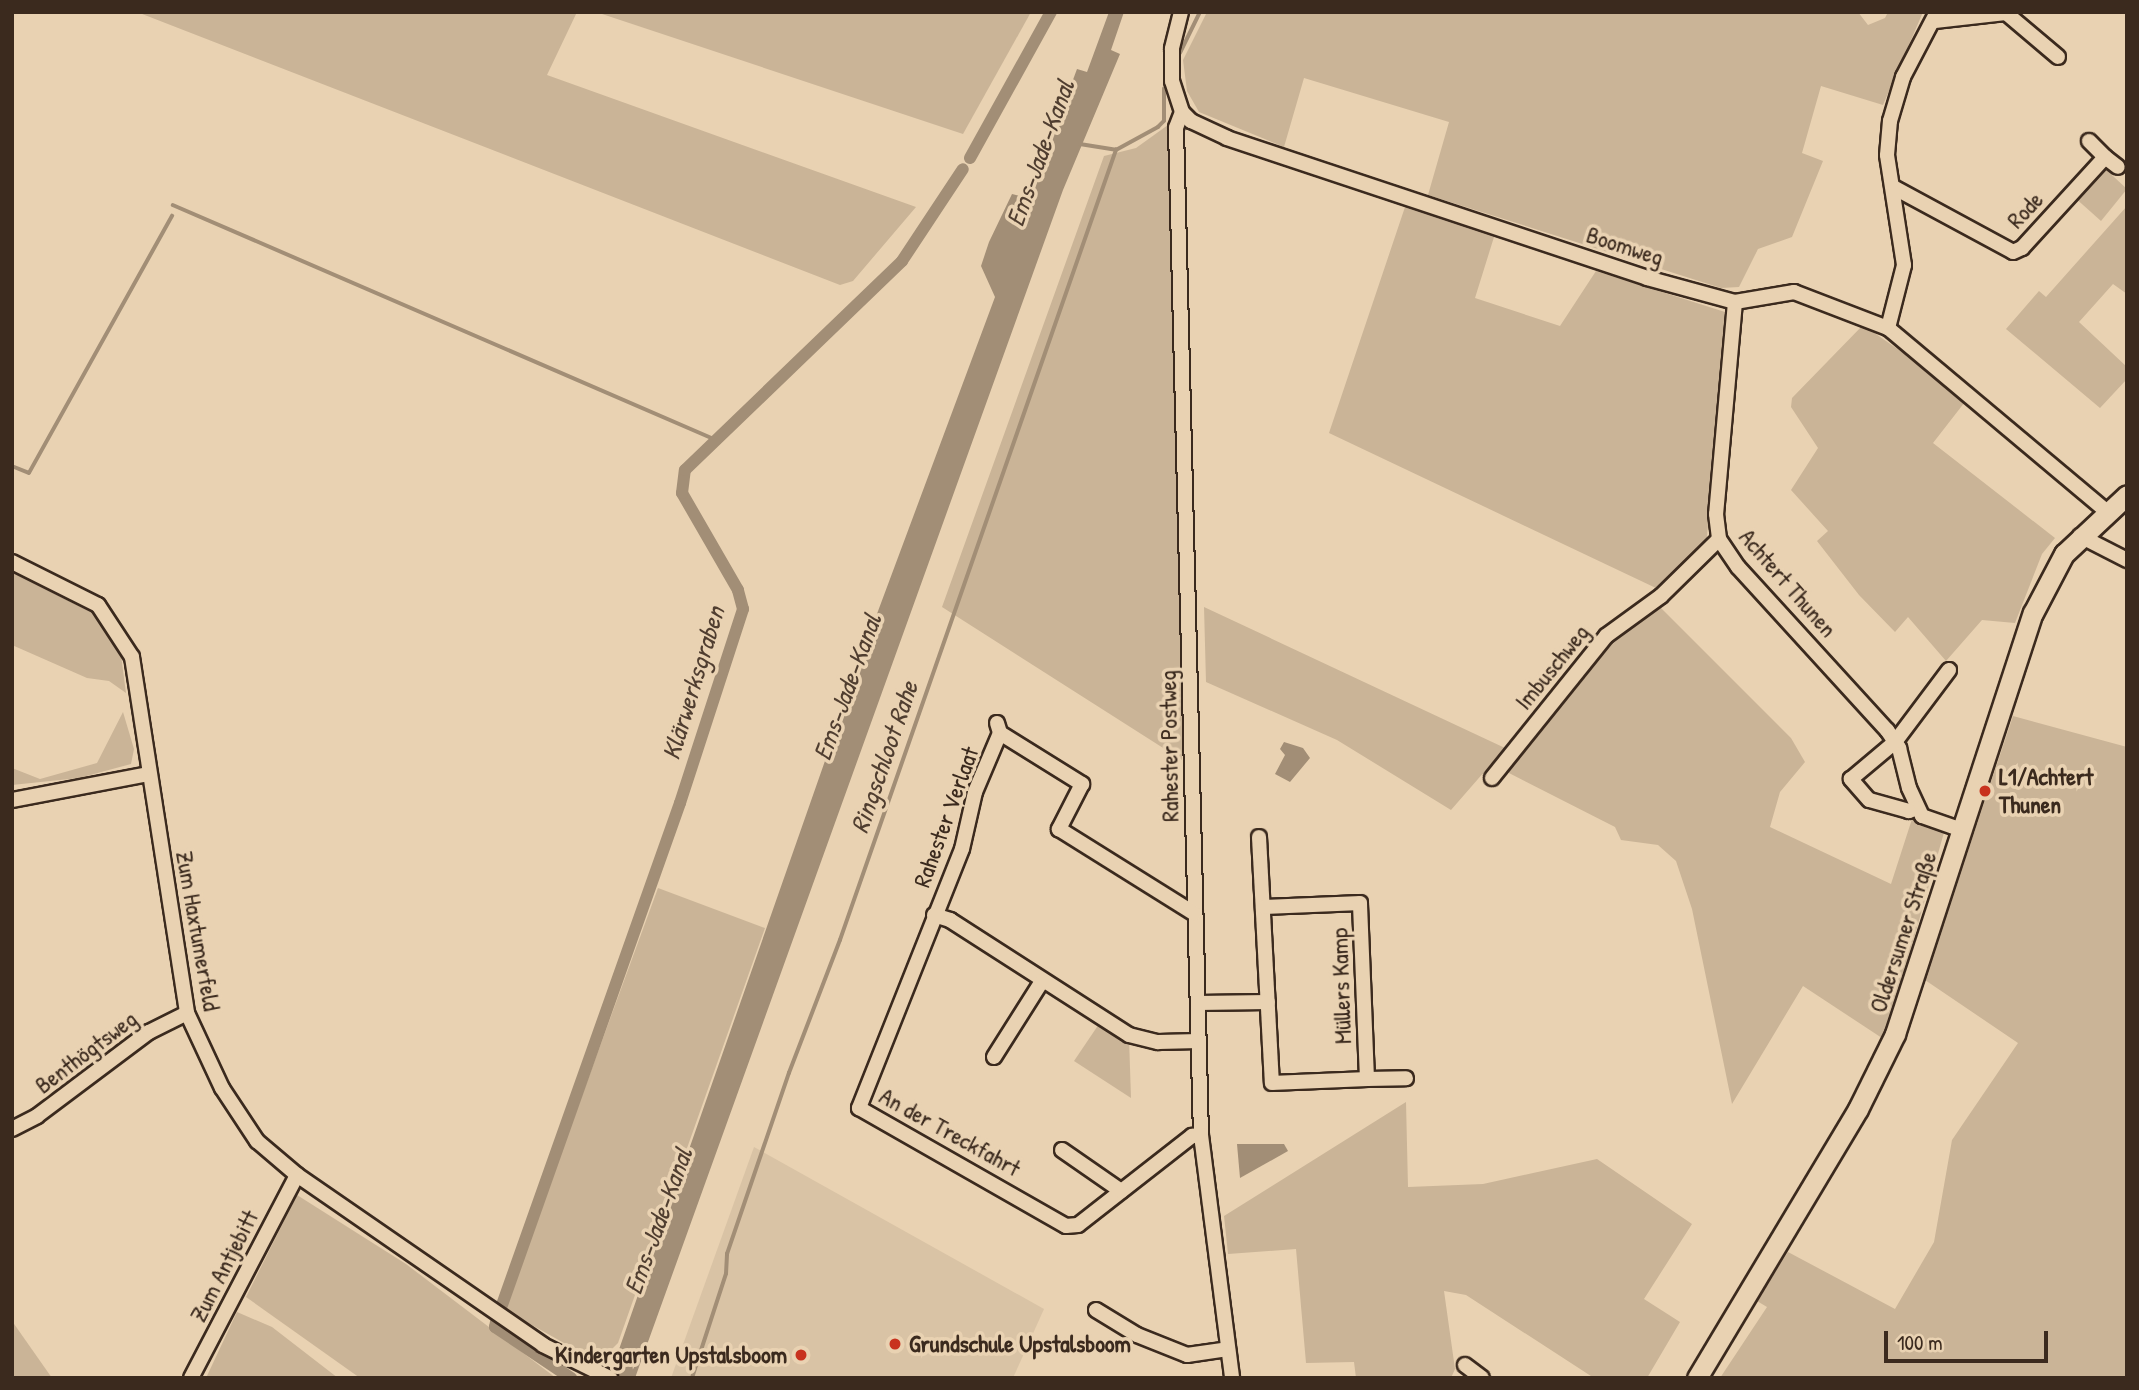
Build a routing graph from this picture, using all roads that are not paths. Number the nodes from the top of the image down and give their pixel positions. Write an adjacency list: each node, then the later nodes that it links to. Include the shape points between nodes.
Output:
1 (1181, 12): 4 (street, via 1172,49 1172,81)
2 (1936, 17): 3 (street, via 2006,13); 8 (street, via 1903,78 1890,121 1887,155)
3 (2058, 57)
4 (1182, 112): 9 (street, Boomweg, via 1227,138 1647,278); 26 (street, Rahester Postweg, via 1176,128)
5 (2088, 141): 6 (street)
6 (2105, 157): 7 (street); 8 (street, Rode, via 2022,248 2012,252)
7 (2118, 167)
8 (1893, 187): 10 (street, via 1904,265)
9 (1735, 302): 10 (street, Boomweg, via 1794,292); 14 (street, Achtert Thunen, via 1716,514)
10 (1888, 328): 12 (street, Boomweg)
11 (2127, 495): 12 (main road, Oldersumer Straße)
12 (2106, 511): 13 (main road, Oldersumer Straße)
13 (2080, 536): 15 (street); 23 (main road, Oldersumer Straße, via 2056,567 2033,613)
14 (1719, 539): 18 (street, Achtert Thunen, via 1738,567); 20 (street, Imbuschweg, via 1661,596 1606,636)
15 (2127, 560)
16 (12, 562): 19 (street, Zum Haxtumerfeld, via 98,605 116,628 132,657)
17 (1949, 670): 18 (street)
18 (1895, 742): 22 (street, Achtert Thunen); 22 (street, via 1851,779 1869,800 1909,811)
19 (148, 775): 21 (street, via 132,774); 31 (street, Zum Haxtumerfeld)
20 (1492, 778)
21 (12, 800)
22 (1917, 808): 23 (street, via 1929,820)
23 (1962, 830): 48 (main road, Oldersumer Straße, via 1895,1034 1878,1072)
24 (1259, 837): 25 (street, Müllers Kamp)
25 (1265, 907): 29 (street, Müllers Kamp); 35 (street, Müllers Kamp, via 1360,903)
26 (1195, 914): 27 (street, Rahester Verlaat, via 1059,829 1082,784 998,728 975,792 962,849); 30 (street, Rahester Postweg)
27 (934, 915): 28 (street, via 950,920); 40 (street, An der Treckfahrt, via 859,1108 1066,1226 1078,1225)
28 (1042, 981): 32 (street, via 1129,1035 1158,1042); 33 (street)
29 (1268, 1002): 30 (street); 35 (street, Müllers Kamp, via 1272,1083)
30 (1198, 1003): 32 (street, Rahester Postweg)
31 (187, 1013): 36 (street, Benthögtsweg, via 149,1032 37,1116); 39 (street, Zum Haxtumerfeld, via 222,1088 257,1141)
32 (1199, 1041): 37 (street, Rahester Postweg)
33 (994, 1057)
34 (1406, 1078): 35 (street, Müllers Kamp)
35 (1367, 1079)
36 (12, 1129)
37 (1201, 1135): 40 (street, An der Treckfahrt, via 1192,1136); 42 (street, Rahester Postweg)
38 (1062, 1150): 40 (street)
39 (296, 1175): 44 (street, Zum Haxtumerfeld, via 543,1345); 45 (street, Zum Antjebitt)
40 (1121, 1191)
41 (1096, 1310): 42 (street, via 1137,1335 1187,1354)
42 (1228, 1349): 46 (street, Rahester Postweg)
43 (1465, 1366): 47 (street)
44 (606, 1376)
45 (191, 1378)
46 (1232, 1378)
47 (1482, 1378)
48 (1697, 1378)

